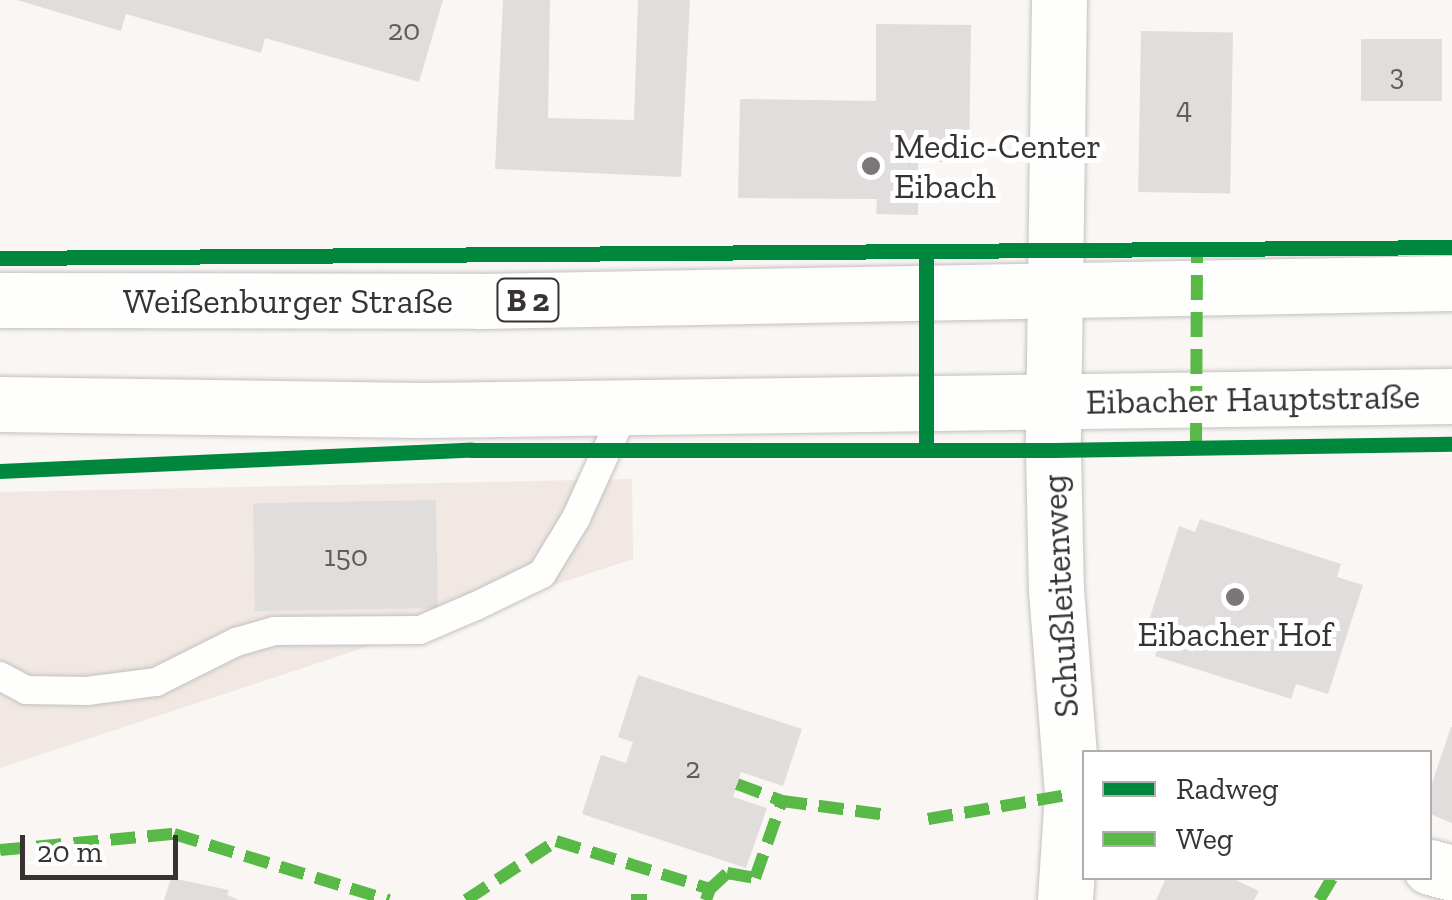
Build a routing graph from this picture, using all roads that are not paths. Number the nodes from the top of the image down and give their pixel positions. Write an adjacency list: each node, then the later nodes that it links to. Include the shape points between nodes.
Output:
1 (1059, 0): 3 (main road, Schußleitenweg)
2 (1452, 283): 3 (main road, B 2)
3 (1056, 291): 4 (main road, Weißenburger Straße / B 2, via 479,301); 6 (main road, Schußleitenweg)
4 (0, 300)
5 (1452, 396): 6 (main road, Eibacher Hauptstraße)
6 (1053, 402): 8 (main road); 10 (main road, Schußleitenweg, via 1056,590)
7 (0, 404): 8 (main road)
8 (626, 408): 9 (lane, via 576,518 542,574 420,630 274,631 156,682 87,691 26,690)
9 (0, 676)
10 (1078, 794): 11 (main road, Schußleitenweg)
11 (1065, 900)

